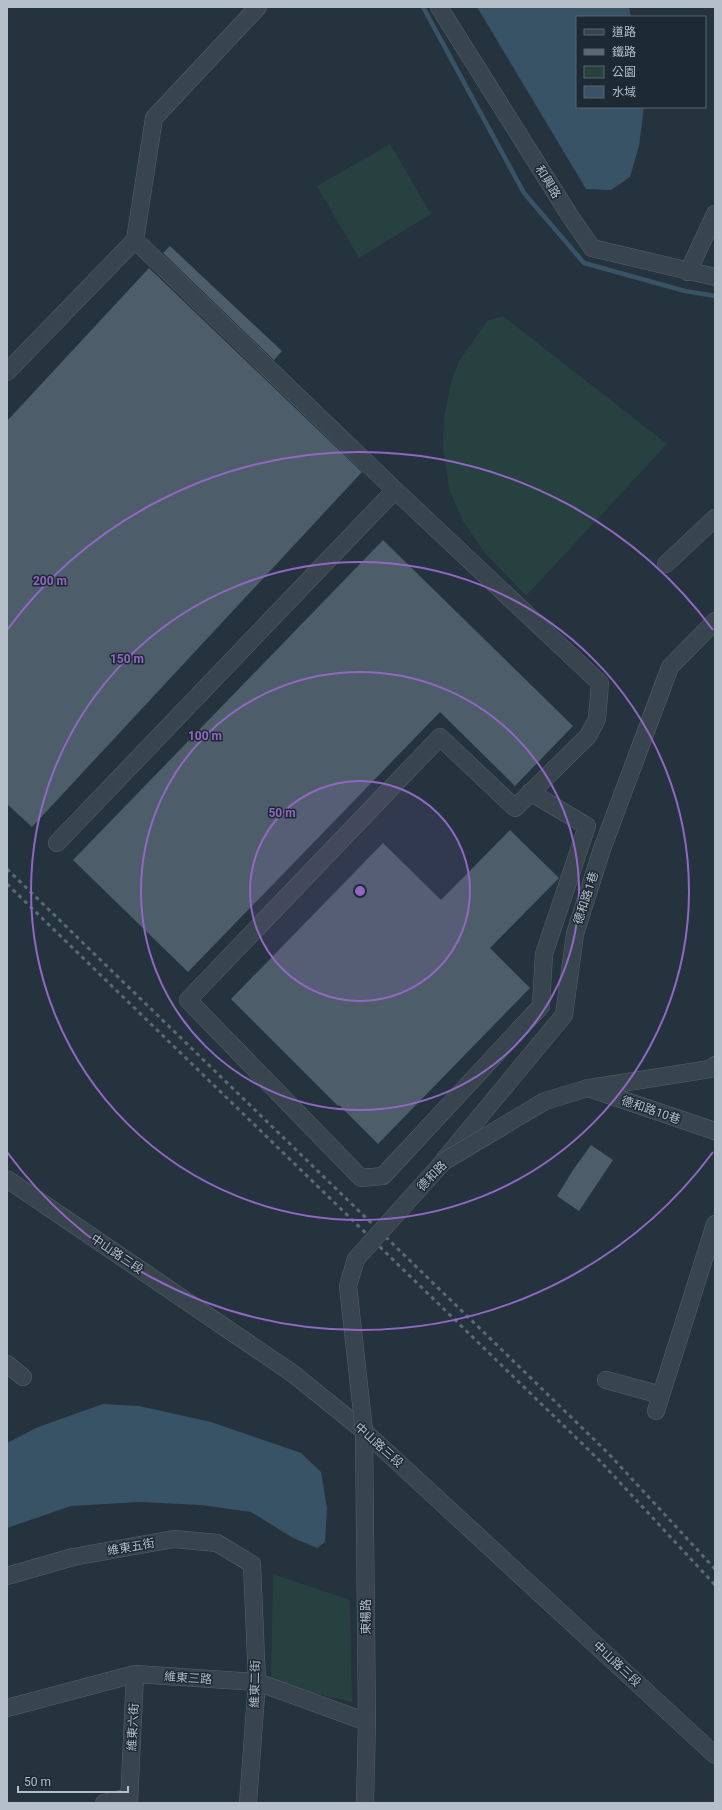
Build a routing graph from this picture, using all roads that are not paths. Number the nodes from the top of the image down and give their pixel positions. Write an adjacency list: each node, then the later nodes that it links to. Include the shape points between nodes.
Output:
1 (258, 7): 4 (street, via 154,118)
2 (439, 7): 5 (street, 和興路, via 592,248)
3 (715, 214): 5 (street)
4 (135, 240): 7 (street); 8 (street)
5 (688, 272): 6 (street, 和興路)
6 (715, 276)
7 (7, 372)
8 (396, 490): 12 (street, via 600,683 597,719 588,736); 13 (street)
9 (715, 518): 10 (street)
10 (666, 564)
11 (714, 624): 17 (street, 德和路1巷, via 670,667 602,849 575,934 564,1015)
12 (530, 792): 12 (street, via 515,808 440,737 188,1000 362,1178 383,1176 541,1006 544,954 587,826)
13 (57, 843)
14 (715, 1065): 15 (street, 德和路, via 710,1070)
15 (588, 1088): 16 (street, 德和路10巷); 17 (street, 德和路, bridge, via 545,1101)
16 (715, 1131)
17 (443, 1162): 23 (street, 德和路, bridge, via 356,1258 348,1286)
18 (7, 1179): 23 (street, 中山路三段, via 292,1373)
19 (715, 1224): 22 (street, via 658,1403)
20 (7, 1364): 21 (street)
21 (23, 1377)
22 (606, 1380)
23 (364, 1431): 29 (street, 東楊路); 30 (street, 中山路三段)
24 (252, 1564): 25 (street, 維東五街, via 217,1543 174,1539 73,1557); 27 (street, 維東二街)
25 (7, 1576)
26 (136, 1674): 27 (street, 維東三路); 28 (street, 維東三路); 31 (street, 維東六街)
27 (257, 1682): 29 (street, 維東三路); 33 (street, 維東二街)
28 (7, 1708)
29 (367, 1722): 34 (street, 東楊路)
30 (715, 1755)
31 (129, 1800): 32 (street)
32 (104, 1803)
33 (248, 1803)
34 (365, 1803)

